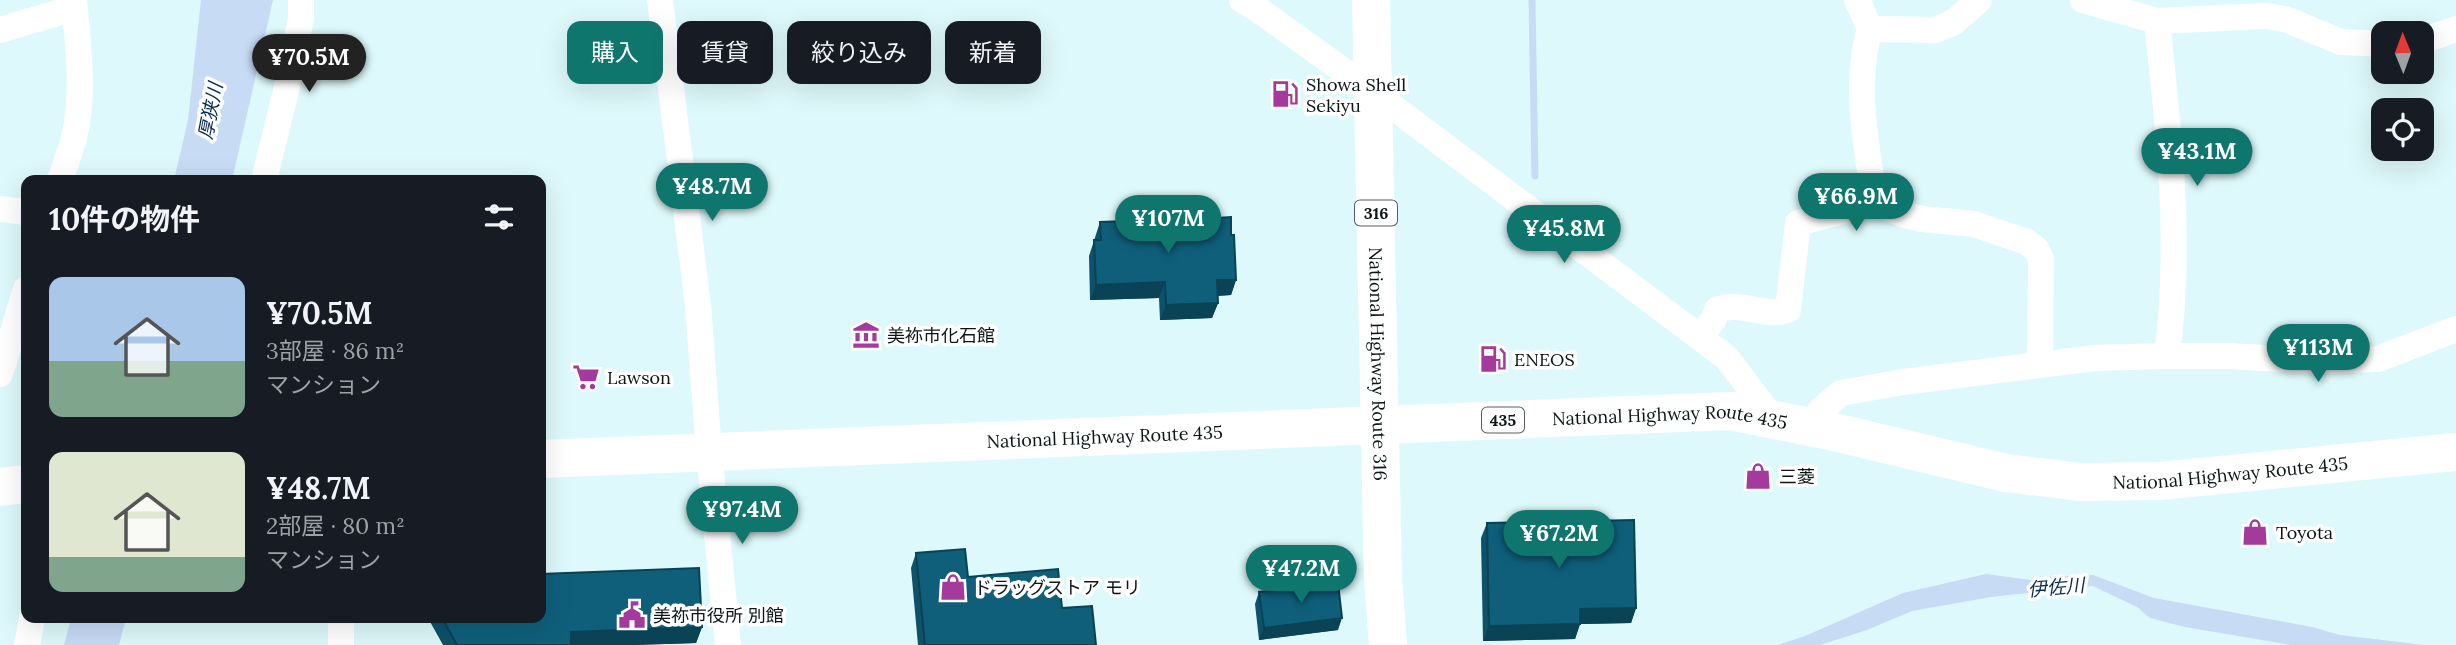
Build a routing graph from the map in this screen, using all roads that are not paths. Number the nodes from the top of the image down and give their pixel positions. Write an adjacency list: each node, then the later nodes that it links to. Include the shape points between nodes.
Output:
1 (300, 0): 17 (street, via 301,18)
2 (660, 0): 29 (street, via 698,305)
3 (1242, 0): 15 (street)
4 (1371, 0): 15 (highway, National Highway Route 316 / 316)
5 (1857, 0): 10 (street)
6 (1979, 0): 10 (street, via 1954,22 1936,30)
7 (2083, 0): 9 (street)
8 (74, 4): 12 (street); 16 (street, via 79,98 74,137)
9 (2157, 21): 14 (street, via 2266,16 2341,42); 24 (street, via 2173,178 2173,314)
10 (1870, 29): 18 (street, via 1865,46 1863,122)
11 (2456, 29): 13 (street)
12 (0, 30)
13 (2434, 37)
14 (2371, 43)
15 (1373, 92): 23 (street); 28 (highway, National Highway Route 316 / 316)
16 (62, 175)
17 (265, 175)
18 (1875, 203): 23 (street, via 1798,223 1788,310 1776,314 1726,307 1717,310); 25 (street, via 1922,219 1974,224 2027,242 2037,250 2041,259)
19 (0, 209): 20 (street)
20 (21, 211)
21 (21, 305): 26 (street)
22 (2456, 329): 24 (street, via 2378,359)
23 (1700, 337): 27 (street)
24 (2168, 356): 25 (street)
25 (2040, 365): 27 (street, via 1841,393 1821,410)
26 (0, 374)
27 (1792, 423): 28 (highway, National Highway Route 435 / 435, via 1730,411); 30 (highway, National Highway Route 435 / 435, via 2006,473 2080,482 2159,481)
28 (1381, 426): 29 (highway, National Highway Route 435 / 435); 39 (highway, National Highway Route 316 / 316)
29 (709, 452): 31 (highway, National Highway Route 435 / 435); 38 (street)
30 (2456, 452)
31 (546, 459)
32 (21, 485): 33 (highway)
33 (0, 487)
34 (31, 623): 36 (street)
35 (341, 623): 37 (street)
36 (27, 645)
37 (341, 645)
38 (728, 645)
39 (1388, 645)

